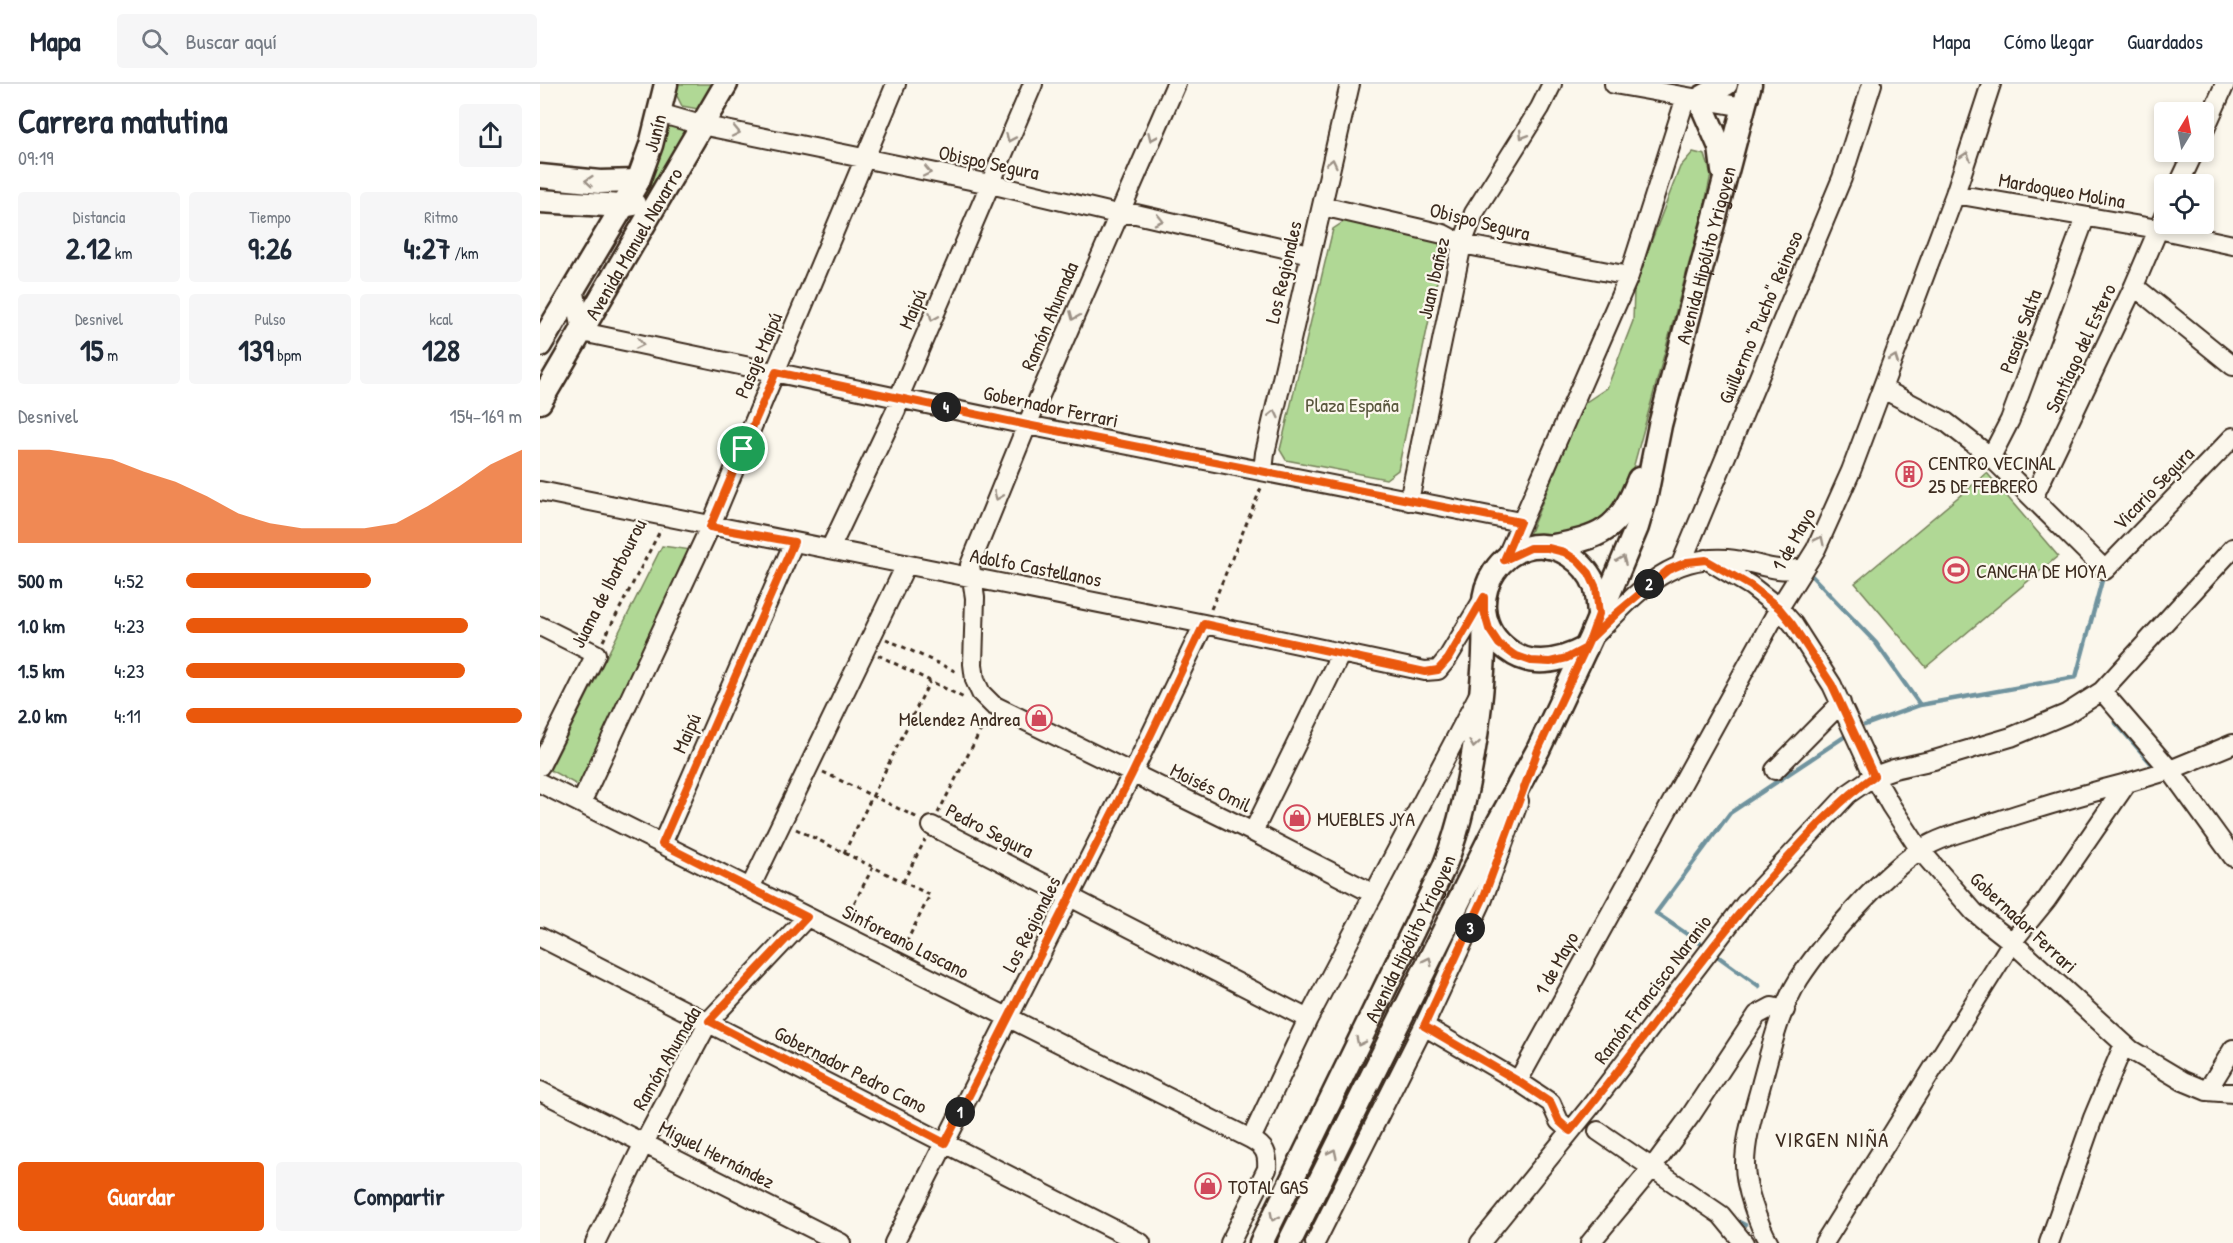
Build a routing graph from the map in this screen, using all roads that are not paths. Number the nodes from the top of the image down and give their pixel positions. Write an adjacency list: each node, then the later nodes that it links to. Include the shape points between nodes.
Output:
1 (666, 84): 17 (main road, Junín)
2 (726, 84): 18 (main road, Avenida Manuel Navarro)
3 (896, 84): 19 (street, Pasaje Maipú)
4 (1033, 84): 23 (street, Maipú, one-way to 23)
5 (1176, 84): 30 (street, Ramón Ahumada, one-way to 30)
6 (1350, 84): 29 (street, Los Regionales, one-way to 6)
7 (1552, 84): 35 (street, Juan Ibañez, one-way to 35, via 1474,213)
8 (1614, 84): 14 (street)
9 (1726, 84): 14 (main road)
10 (1750, 84): 15 (main road, Avenida Hipólito Yrigoyen)
11 (1872, 84): 65 (street, Guillermo "Pucho" Reinoso, via 1842,178)
12 (1991, 84): 24 (street, 1 de Mayo, one-way to 12)
13 (2225, 84): 16 (street)
14 (1692, 98): 15 (street); 21 (main road, via 1719,147); 39 (street)
15 (1744, 107): 21 (main road, Avenida Hipólito Yrigoyen)
16 (2214, 109)
17 (659, 113): 18 (street, Obispo Segura); 22 (main road, Junín)
18 (701, 125): 19 (street, Obispo Segura, one-way to 19); 25 (main road, Avenida Manuel Navarro)
19 (865, 159): 23 (street, Obispo Segura, one-way to 23); 45 (street, Pasaje Maipú)
20 (540, 176): 22 (main road, one-way to 20)
21 (1724, 178): 50 (main road, Avenida Hipólito Yrigoyen)
22 (638, 182): 28 (main road, Avenida Manuel Navarro)
23 (990, 184): 30 (street, Obispo Segura); 47 (street, Maipú, one-way to 47)
24 (1955, 194): 31 (street, Mardoqueo Molina); 46 (street, 1 de Mayo, one-way to 24)
25 (660, 199): 28 (main road); 42 (main road, Avenida Manuel Navarro)
26 (540, 201): 27 (main road)
27 (576, 204): 28 (main road); 36 (main road, via 592,212 598,222)
28 (623, 206): 36 (main road, Avenida Manuel Navarro)
29 (1322, 206): 35 (street, Obispo Segura, via 1443,234); 38 (street, Los Regionales)
30 (1117, 214): 38 (street, Obispo Segura, one-way to 38, via 1136,214); 49 (street, Ramón Ahumada, one-way to 49)
31 (2085, 218): 32 (street, Mardoqueo Molina); 52 (street, Pasaje Salta, via 2010,420)
32 (2154, 222)
33 (2156, 234): 40 (street, Santiago del Estero)
34 (2199, 234): 37 (street, Mardoqueo Molina)
35 (1462, 244): 39 (street, Obispo Segura); 56 (street, Juan Ibañez)
36 (600, 245): 41 (main road, Avenida Manuel Navarro)
37 (2233, 245)
38 (1310, 254): 53 (street, Los Regionales, one-way to 38)
39 (1629, 276): 57 (street)
40 (2134, 286): 44 (street); 55 (street, Santiago del Estero)
41 (574, 288): 42 (street); 43 (main road, Avenida Manuel Navarro)
42 (582, 332): 45 (street, Gobernador Ferrari, one-way to 45); 48 (main road, Avenida Manuel Navarro)
43 (540, 345)
44 (2233, 366)
45 (776, 372): 47 (street, Gobernador Ferrari); 58 (street, Pasaje Maipú)
46 (1883, 389): 52 (street, via 1946,422); 67 (street, 1 de Mayo, one-way to 46, via 1834,510)
47 (899, 397): 49 (street, Gobernador Ferrari); 62 (street, Maipú)
48 (540, 402)
49 (1027, 425): 53 (street, Gobernador Ferrari); 68 (street, Ramón Ahumada, one-way to 68, via 970,565)
50 (1660, 425): 60 (main road, Avenida Hipólito Yrigoyen, via 1621,517 1605,531); 71 (main road, Avenida Hipólito Yrigoyen, one-way to 50, via 1637,526)
51 (2233, 438): 55 (street, Vicario Segura, via 2105,570)
52 (1991, 457): 55 (street)
53 (1263, 471): 56 (street, Gobernador Ferrari)
54 (540, 491): 58 (street, Adolfo Castellanos)
55 (2033, 498)
56 (1409, 501): 57 (street, Gobernador Ferrari)
57 (1520, 522): 63 (street)
58 (710, 527): 59 (street, Adolfo Castellanos); 89 (street, Pasaje Maipú)
59 (794, 542): 62 (street, Adolfo Castellanos); 92 (street, Maipú)
60 (1548, 548): 63 (main road, via 1530,548); 71 (main road, via 1564,552 1589,573 1596,588)
61 (2233, 548): 77 (street, Ramón Francisco Naranio)
62 (830, 549): 66 (street, Adolfo Castellanos)
63 (1504, 560): 69 (main road, via 1490,577)
64 (1706, 560): 65 (street); 67 (street, via 1729,559 1779,571); 70 (street, Gobernador Ferrari)
65 (1681, 564): 74 (street, via 1647,586)
66 (906, 565): 68 (street, Adolfo Castellanos); 95 (street)
67 (1804, 568): 70 (street, 1 de Mayo)
68 (973, 578): 72 (street, Adolfo Castellanos); 79 (street, Ramón Ahumada, via 975,680)
69 (1484, 604): 74 (main road, via 1489,629 1499,644 1514,655 1550,662 1567,658); 75 (street, Adolfo Castellanos, via 1438,670 1425,672); 76 (main road, Avenida Hipólito Yrigoyen)
70 (1779, 608): 78 (street, Gobernador Ferrari, via 1827,676); 108 (street, 1 de Mayo)
71 (1599, 614): 74 (main road)
72 (1204, 624): 75 (street, Adolfo Castellanos); 85 (street, Los Regionales)
73 (540, 626): 82 (street, Juana de Ibarbourou, via 596,654)
74 (1588, 644): 81 (main road, Avenida Hipólito Yrigoyen)
75 (1341, 653): 91 (street)
76 (1483, 686): 96 (street); 123 (main road, Avenida Hipólito Yrigoyen, one-way to 123, via 1462,814 1444,867)
77 (2102, 691): 84 (street); 86 (street, Ramón Francisco Naranio, via 2067,714 2011,737)
78 (1840, 703): 83 (street); 86 (street, Gobernador Ferrari)
79 (993, 705): 85 (street, Moisés Omil)
80 (2233, 744): 84 (street)
81 (1538, 750): 105 (street, via 1483,899); 124 (main road, Avenida Hipólito Yrigoyen, one-way to 81, via 1485,846)
82 (540, 766)
83 (1775, 770)
84 (2170, 770): 88 (street); 94 (street)
85 (1132, 774): 91 (street, Moisés Omil); 97 (street, Los Regionales)
86 (1874, 776): 93 (street, Gobernador Ferrari); 112 (street, Ramón Francisco Naranio, via 1830,811 1745,904)
87 (540, 783): 89 (street, Sinforeano Lascano)
88 (2127, 783): 93 (street, via 2019,813); 100 (street)
89 (582, 803): 92 (street, Sinforeano Lascano)
90 (932, 826): 97 (street, Pedro Segura)
91 (1253, 832): 96 (street, Moisés Omil)
92 (662, 844): 95 (street, Sinforeano Lascano)
93 (1920, 850): 100 (street, Gobernador Ferrari, via 1974,912); 101 (street, via 1888,876 1834,934 1799,980)
94 (2233, 857)
95 (750, 888): 98 (street, Sinforeano Lascano)
96 (1374, 894): 103 (street)
97 (1070, 896): 102 (street, Los Regionales); 103 (street, Pedro Segura)
98 (807, 917): 102 (street, Sinforeano Lascano); 104 (street, Ramón Ahumada)
99 (540, 937): 104 (street, Gobernador Pedro Cano)
100 (2012, 942): 106 (street, Gobernador Ferrari); 130 (street)
101 (1785, 1010): 117 (street, via 1772,1007 1757,1015); 129 (street, via 1746,1146 1748,1184)
102 (1008, 1018): 114 (street, Sinforeano Lascano); 116 (street, Los Regionales)
103 (1308, 1019): 114 (street)
104 (709, 1021): 115 (street, Ramón Ahumada); 116 (street, Gobernador Pedro Cano)
105 (1424, 1026): 108 (street); 125 (street)
106 (2124, 1044): 110 (street, Gobernador Ferrari, via 2183,1081); 131 (street)
107 (2233, 1049): 110 (street)
108 (1518, 1081): 112 (street, via 1551,1103 1559,1121)
109 (540, 1091): 115 (street, Miguel Hernández)
110 (2207, 1091): 111 (street, Gobernador Ferrari)
111 (2233, 1093)
112 (1570, 1131): 126 (street, Ramón Francisco Naranio)
113 (1598, 1131): 117 (street)
114 (1251, 1139): 122 (street, Sinforeano Lascano, via 1263,1146 1268,1156 1267,1169)
115 (644, 1143): 118 (street, Ramón Ahumada); 119 (street, Miguel Hernández)
116 (945, 1143): 120 (street, Los Regionales); 121 (street, Gobernador Pedro Cano)
117 (1652, 1168): 127 (street); 128 (street, via 1722,1215)
118 (595, 1243)
119 (841, 1243)
120 (894, 1243)
121 (1141, 1243)
122 (1230, 1243)
123 (1261, 1243)
124 (1289, 1243)
125 (1315, 1243)
126 (1480, 1243)
127 (1590, 1243)
128 (1744, 1243)
129 (1769, 1243)
130 (1824, 1243)
131 (2049, 1243)

